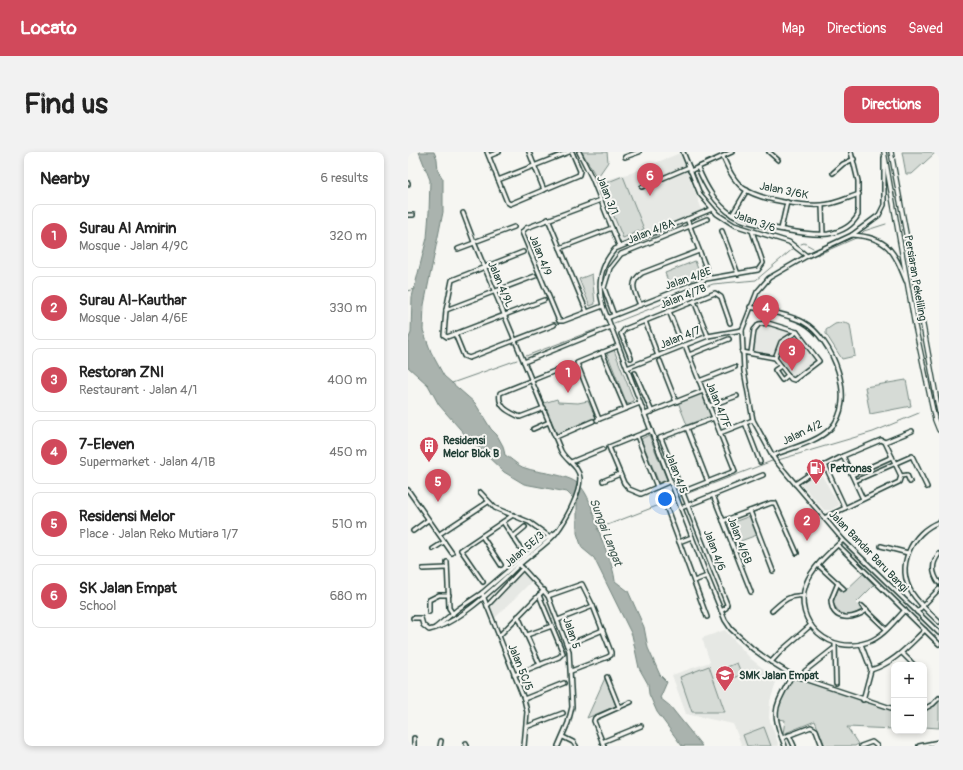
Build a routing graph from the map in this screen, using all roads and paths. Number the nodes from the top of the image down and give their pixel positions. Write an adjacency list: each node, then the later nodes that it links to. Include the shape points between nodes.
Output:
1 (487, 152): 13 (street)
2 (499, 152): 13 (street)
3 (529, 152): 18 (street)
4 (570, 152): 18 (street); 24 (street, via 580,171 578,175)
5 (579, 152): 27 (street, Jalan 3/1)
6 (639, 152): 14 (street)
7 (683, 152): 20 (street, Jalan 3/6)
8 (732, 152): 15 (street)
9 (769, 152): 17 (street)
10 (851, 152): 16 (street)
11 (884, 152): 45 (street, Jalan Bandar Baru Bangi, via 884,205 874,220); 57 (main road, Persiaran Pekeliling)
12 (891, 152): 94 (main road, Persiaran Pekeliling)
13 (489, 156): 22 (street)
14 (625, 157)
15 (723, 157): 19 (street); 25 (street, Jalan 3/6K, via 734,178)
16 (854, 159): 21 (street, via 843,164); 26 (street)
17 (778, 160)
18 (534, 166): 22 (street); 24 (street)
19 (698, 168): 20 (street); 34 (street, via 716,201)
20 (690, 169): 23 (street); 30 (street, Jalan 3/6, via 700,194)
21 (833, 174)
22 (498, 180): 24 (street, via 507,202 511,204)
23 (642, 187)
24 (544, 190)
25 (747, 190): 28 (street, Jalan 3/6K); 34 (street)
26 (859, 194): 29 (street, Jalan 3/6K); 44 (street, via 860,209 856,219 840,230)
27 (600, 200): 35 (street, Jalan 4/9); 40 (street, Jalan 3/1)
28 (787, 202): 29 (street, Jalan 3/6K); 41 (street)
29 (822, 206): 44 (street)
30 (712, 209): 36 (street, Jalan 4/5); 43 (street, Jalan 3/6, via 734,225)
31 (463, 213): 46 (street, Jalan 4/9L)
32 (408, 215): 33 (street)
33 (413, 215)
34 (732, 215): 41 (street, via 755,225)
35 (548, 219): 48 (street); 66 (street, Jalan 4/9, via 522,232 557,317 559,321 563,321)
36 (686, 219): 38 (street); 47 (street, Jalan 4/5)
37 (707, 219): 38 (street, Jalan 4/8A)
38 (689, 226): 50 (street); 68 (street, Jalan 4/8A, via 625,251 614,261 607,274 604,288)
39 (514, 227): 46 (street)
40 (612, 228): 47 (street, Jalan 3/1); 48 (street)
41 (781, 229): 44 (street)
42 (722, 231): 54 (street)
43 (752, 231): 52 (street, Jalan 3/6, via 789,242); 54 (street, Jalan 4/8E, via 763,266 756,272)
44 (823, 234)
45 (852, 235): 52 (street, Jalan Bandar Baru Bangi); 57 (street, via 871,237 889,247 895,254)
46 (474, 243): 49 (street); 53 (street, Jalan 4/9L)
47 (619, 246): 62 (street, Jalan 4/5, via 608,257 601,273 599,294)
48 (560, 248): 66 (street)
49 (458, 249)
50 (699, 251): 56 (street); 61 (street, via 636,277 633,283)
51 (523, 252): 53 (street)
52 (807, 256): 63 (street, Jalan Bandar Baru Bangi, via 770,278 757,292)
53 (484, 267): 58 (street, Jalan 4/9L); 64 (street, via 452,280)
54 (738, 274): 56 (street, Jalan 4/8E)
55 (535, 276): 58 (street)
56 (710, 278): 61 (street, Jalan 4/8E)
57 (908, 288): 96 (main road, Persiaran Pekeliling)
58 (494, 291): 64 (street); 67 (street, Jalan 4/9L)
59 (544, 300): 67 (street)
60 (694, 301): 65 (street, Jalan 4/7B); 71 (street, Jalan 4/7B, via 715,293 721,297); 77 (street)
61 (640, 305): 68 (street, Jalan 4/8E)
62 (603, 306): 66 (street, Jalan 4/9); 69 (street, Jalan 4/5)
63 (750, 307): 74 (street, Jalan Bandar Baru Bangi); 129 (street, Jalan 4/2, via 800,321 818,333 833,356 842,392 839,412 832,427 819,436)
64 (446, 310): 76 (street, via 445,336)
65 (669, 311): 70 (street, Jalan 4/7B); 78 (street)
66 (587, 312)
67 (505, 315): 76 (street); 80 (street, Jalan 4/9L)
68 (614, 315): 69 (street, Jalan 4/8E)
69 (608, 318): 73 (street, Jalan 4/5)
70 (645, 321): 87 (street); 88 (street, Jalan 4/7B, via 625,329 621,334)
71 (730, 323)
72 (554, 325): 80 (street)
73 (611, 327): 82 (street, Jalan 4/5); 91 (street)
74 (742, 330): 77 (street, Jalan 4/7); 84 (street, Jalan Bandar Baru Bangi)
75 (797, 332): 85 (street, via 768,323 759,324 754,330); 89 (street, via 781,342); 99 (street, via 819,362 794,380)
76 (455, 334): 80 (street, via 466,358)
77 (708, 336): 81 (street, Jalan 4/7)
78 (680, 339)
79 (730, 339): 86 (street)
80 (515, 340): 91 (street, Jalan 4/9L)
81 (685, 345): 86 (street, Jalan 4/7F); 87 (street, Jalan 4/7)
82 (618, 346): 83 (street); 97 (street, Jalan 4/5)
83 (602, 352): 108 (street); 113 (street, via 577,363)
84 (742, 352): 85 (street); 114 (street, Jalan Bandar Baru Bangi)
85 (751, 353): 89 (street)
86 (689, 355): 101 (street, Jalan 4/7F)
87 (658, 356): 97 (street, Jalan 4/7)
88 (631, 358)
89 (775, 358): 93 (street)
90 (660, 361): 104 (street)
91 (525, 363): 100 (street, Jalan 4/9L)
92 (570, 365): 100 (street)
93 (781, 366): 99 (street); 99 (street, via 775,370 782,380)
94 (930, 366): 96 (main road); 110 (main road, Persiaran Pekeliling)
95 (735, 367): 101 (street)
96 (923, 367): 120 (main road, Persiaran Pekeliling)
97 (627, 368): 105 (street, Jalan 4/5)
98 (635, 373): 109 (street)
99 (788, 375)
100 (532, 380): 107 (street, Jalan 4/9L); 107 (street, via 501,391 499,398 502,407 520,417)
101 (699, 381): 102 (street, Jalan 4/7F)
102 (703, 391): 104 (street); 106 (street, Jalan 4/7F)
103 (737, 396): 106 (street)
104 (676, 402): 109 (street)
105 (640, 403): 108 (street); 111 (street, Jalan 4/5)
106 (709, 406): 112 (street, Jalan 4/7F)
107 (544, 408): 115 (street, Jalan 4/9L)
108 (626, 409): 113 (street)
109 (652, 412): 111 (street)
110 (939, 412)
111 (645, 414): 119 (street, Jalan 4/5)
112 (714, 418): 117 (street); 122 (street, Jalan 4/7F)
113 (596, 420): 124 (street)
114 (753, 420): 116 (street); 129 (street, Jalan Bandar Baru Bangi)
115 (550, 422): 118 (street); 124 (street, Jalan 4/9L)
116 (745, 423): 122 (street); 133 (street)
117 (687, 428): 125 (street); 143 (street)
118 (533, 429)
119 (651, 430): 123 (street); 126 (street, Jalan 4/5)
120 (939, 430)
121 (912, 431): 127 (street)
122 (720, 433): 143 (street, Jalan 4/7F, via 735,471)
123 (637, 436): 136 (street, via 609,447); 146 (street)
124 (556, 437): 132 (street, Jalan 4/9L, via 564,457)
125 (660, 438): 126 (street); 150 (street, Jalan 4/6)
126 (655, 440): 141 (street, Jalan 4/5)
127 (885, 442): 130 (street, via 881,440); 131 (street)
128 (604, 449): 132 (street)
129 (772, 456): 145 (street, Jalan Bandar Baru Bangi)
130 (843, 456): 135 (street); 138 (street)
131 (892, 457): 134 (street); 138 (street)
132 (571, 462): 169 (street, Jalan 4/9L, via 580,480 570,510)
133 (760, 462)
134 (894, 463): 139 (street); 142 (street); 147 (street, via 912,456 915,458)
135 (825, 465): 145 (street); 158 (street)
136 (620, 474): 140 (street); 146 (street, via 626,486 641,494)
137 (763, 475): 151 (street)
138 (852, 475): 142 (street)
139 (901, 476): 144 (street, via 907,475); 153 (street, via 899,482)
140 (603, 481)
141 (671, 481): 146 (street); 157 (street, Jalan 4/5)
142 (855, 481): 153 (street)
143 (708, 482): 150 (street)
144 (910, 482)
145 (795, 484): 162 (street, Jalan Bandar Baru Bangi)
146 (658, 487)
147 (927, 487)
148 (408, 490): 152 (street)
149 (480, 492): 155 (street)
150 (682, 492): 156 (street, Jalan 4/6)
151 (713, 495): 156 (street); 164 (street, Jalan 4/6B)
152 (413, 499): 154 (street); 163 (street)
153 (863, 499): 158 (street)
154 (408, 502)
155 (488, 502): 161 (street); 170 (street)
156 (687, 505): 157 (street); 216 (street, Jalan 4/6, via 727,604)
157 (681, 508): 174 (street, Jalan 4/5)
158 (845, 508): 162 (street)
159 (667, 509): 178 (street)
160 (750, 511): 164 (street); 184 (street, via 775,503); 194 (street)
161 (513, 516): 165 (street); 171 (street)
162 (824, 518): 176 (street, Jalan Bandar Baru Bangi)
163 (428, 520): 168 (street); 177 (street)
164 (723, 521): 203 (street, Jalan 4/6B)
165 (503, 522): 172 (street); 173 (street, Jalan 5E/3)
166 (939, 522): 185 (street, via 922,531)
167 (524, 527): 173 (street)
168 (413, 531)
169 (557, 532): 171 (street, Jalan 5E/3); 171 (street, Jalan 5E/3)
170 (441, 533)
171 (547, 534): 175 (street); 175 (street, Jalan 5E/3); 188 (street, Jalan 5E/3)
172 (482, 536): 189 (street); 197 (street, via 461,550)
173 (513, 537): 182 (street, Jalan 5E/3)
174 (692, 537): 178 (street); 195 (street, Jalan 4/5)
175 (544, 540): 188 (street, Jalan 5E/3)
176 (843, 540): 179 (street); 219 (street, Jalan Bandar Baru Bangi)
177 (444, 542): 181 (street); 183 (street)
178 (679, 542): 196 (street)
179 (838, 545): 190 (street); 215 (street)
180 (881, 546): 185 (street)
181 (433, 549)
182 (521, 549)
183 (452, 553)
184 (797, 553)
185 (908, 553): 213 (street, via 905,570 908,584)
186 (939, 554): 199 (street, via 933,564 934,576)
187 (447, 562): 191 (street)
188 (518, 563): 192 (street, Jalan 5); 204 (street, Jalan 5E/3); 209 (street, Jalan 5E/3)
189 (501, 565)
190 (818, 565): 198 (street); 208 (street, via 806,583)
191 (447, 568): 193 (street); 205 (street)
192 (523, 568): 202 (street, Jalan 5); 210 (street)
193 (423, 569)
194 (773, 571)
195 (707, 576): 196 (street); 216 (street, Jalan 4/5)
196 (694, 581): 223 (street)
197 (483, 582)
198 (838, 583): 200 (street); 214 (street, via 831,600 836,613 843,618 850,618)
199 (939, 583)
200 (844, 589)
201 (939, 589): 213 (street)
202 (544, 590): 206 (street); 207 (street, Jalan 5)
203 (751, 592)
204 (482, 593): 209 (street); 220 (street, Jalan 5E/3)
205 (449, 595): 218 (street, via 432,597 429,600); 220 (street, via 449,608)
206 (539, 595): 221 (street); 228 (street)
207 (548, 596): 211 (street, via 582,584); 225 (street, Jalan 5)
208 (803, 596): 217 (street, via 788,598); 227 (street, via 803,605)
209 (483, 597): 210 (street, Jalan 5C/5); 222 (street, Jalan 5E/3)
210 (487, 606): 235 (street, Jalan 5C/5)
211 (593, 606): 225 (street); 231 (street)
212 (862, 606): 214 (street)
213 (923, 606): 219 (street); 226 (street)
214 (867, 610): 230 (street)
215 (905, 610): 230 (street); 232 (street)
216 (721, 611): 242 (street, Jalan 4/5, via 738,635)
217 (772, 611)
218 (429, 612)
219 (917, 612): 233 (street, Jalan Bandar Baru Bangi)
220 (453, 613): 222 (street); 229 (street, Jalan 5E/3)
221 (518, 616): 234 (street); 235 (street)
222 (456, 617): 229 (street, Jalan 5E/3)
223 (707, 617)
224 (413, 618): 229 (street, via 421,618 429,630)
225 (558, 620): 239 (street, Jalan 5)
226 (939, 622)
227 (811, 625): 236 (street, via 818,634); 242 (street)
228 (552, 626): 234 (street); 244 (street, via 562,652 559,657)
229 (435, 628)
230 (886, 629): 237 (street, via 872,640)
231 (602, 630): 239 (street); 246 (street, via 611,655)
232 (925, 630): 238 (street); 241 (street)
233 (939, 634)
234 (528, 635): 244 (street)
235 (499, 636): 248 (street, Jalan 5C/5)
236 (834, 644): 237 (street); 240 (street)
237 (861, 644): 245 (street)
238 (939, 644)
239 (567, 645): 246 (street, Jalan 5, via 571,657)
240 (834, 649): 247 (street); 252 (street)
241 (902, 653): 243 (street); 245 (street, via 883,666)
242 (771, 662): 249 (street, Jalan 4/5)
243 (911, 662)
244 (540, 665): 248 (street)
245 (871, 670): 255 (street)
246 (571, 671): 264 (street, Jalan 5, via 572,712)
247 (805, 671)
248 (514, 675): 254 (street, Jalan 5C/5)
249 (792, 675): 255 (street, Jalan 4/5); 266 (street, via 775,712)
250 (607, 677): 257 (street)
251 (564, 683): 254 (street)
252 (836, 683)
253 (939, 698): 258 (street)
254 (524, 699): 262 (street, Jalan 5C/5, via 527,710)
255 (862, 700): 259 (street, Jalan 4/5)
256 (631, 702): 257 (street)
257 (619, 707): 268 (street, via 595,718 594,722)
258 (927, 707)
259 (891, 708)
260 (563, 713): 262 (street)
261 (641, 726): 268 (street)
262 (526, 727): 272 (street, Jalan 5C/5)
263 (789, 735): 266 (street); 277 (street); 278 (street, via 813,727)
264 (563, 737): 273 (street, Jalan 5); 274 (street)
265 (414, 738): 270 (street)
266 (782, 738): 276 (street)
267 (441, 741): 271 (street)
268 (602, 742): 275 (street)
269 (939, 742): 281 (street)
270 (414, 746)
271 (440, 746)
272 (524, 746)
273 (558, 746)
274 (576, 746)
275 (604, 746)
276 (785, 746)
277 (794, 746)
278 (822, 746)
279 (861, 746): 280 (street, via 872,742)
280 (877, 746)
281 (919, 746)

